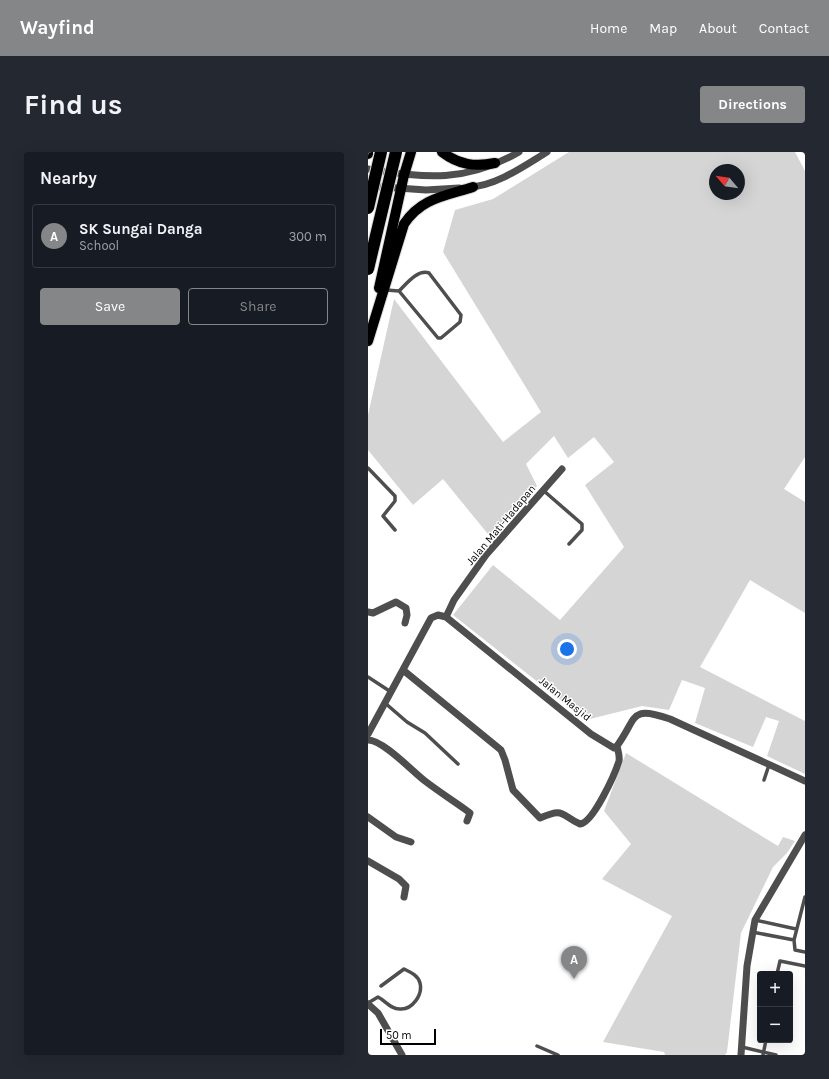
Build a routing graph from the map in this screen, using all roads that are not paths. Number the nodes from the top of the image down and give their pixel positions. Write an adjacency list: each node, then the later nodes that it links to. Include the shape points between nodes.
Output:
1 (382, 152): 14 (highway, bridge)
2 (385, 152): 4 (main road, via 396,156)
3 (396, 152): 16 (highway, bridge)
4 (409, 152): 10 (main road)
5 (442, 152): 8 (main road, via 465,164 481,166)
6 (519, 152): 8 (street)
7 (546, 152): 12 (street, via 508,174)
8 (495, 163): 10 (street, via 465,174)
9 (368, 169): 10 (street)
10 (404, 175): 13 (main road)
11 (368, 186): 13 (street)
12 (473, 187): 13 (street, via 426,190); 17 (main road, via 426,202 412,212 404,224)
13 (401, 188): 15 (main road)
14 (368, 210): 15 (main road, via 384,213 390,219)
15 (392, 227): 19 (main road)
16 (368, 269)
17 (386, 290): 18 (lane); 19 (main road)
18 (399, 291): 18 (lane, via 419,273 429,273 462,315 460,322 438,338)
19 (368, 341)
20 (368, 468): 23 (lane, via 395,496 395,501 383,516)
21 (562, 469): 22 (street, Jalan Mati-Hadapan)
22 (544, 491): 24 (lane, via 582,524 582,530); 26 (street, Jalan Mati-Hadapan, via 486,555 454,600)
23 (395, 530)
24 (569, 544)
25 (368, 612): 27 (street, via 373,613 396,602 406,608)
26 (446, 617): 28 (street, via 438,615 431,618); 34 (street, Jalan Masjid, via 591,734 614,748)
27 (405, 623)
28 (403, 670): 30 (street); 34 (street, via 501,750 513,790 540,818 554,812 562,813 580,824 587,820 609,785 619,760)
29 (368, 677): 30 (lane)
30 (391, 692): 31 (street)
31 (385, 703): 32 (street); 35 (lane, via 425,733)
32 (368, 734)
33 (368, 740): 40 (street, via 386,749 470,813)
34 (617, 746): 36 (street, via 634,718 638,714 648,712 670,719)
35 (458, 764)
36 (769, 765): 37 (lane); 38 (street)
37 (764, 780)
38 (805, 781)
39 (368, 817): 42 (street, via 396,837)
40 (467, 821)
41 (805, 835): 46 (street)
42 (411, 842)
43 (368, 861): 44 (street, via 406,886)
44 (404, 897)
45 (805, 897): 47 (lane)
46 (755, 920): 47 (lane); 48 (street)
47 (796, 929): 49 (lane)
48 (752, 932): 49 (lane); 57 (street)
49 (794, 940): 50 (lane, via 795,950)
50 (805, 952)
51 (805, 966): 52 (lane, via 780,961)
52 (778, 971)
53 (381, 986): 54 (lane, via 404,969 414,974 420,983 420,996 410,1007 400,1009 391,1007 378,997)
54 (368, 1004): 59 (street, via 378,1013)
55 (765, 1043): 58 (lane)
56 (537, 1046): 60 (lane)
57 (741, 1051): 58 (lane)
58 (763, 1054): 61 (lane)
59 (402, 1055)
60 (558, 1055)
61 (776, 1055)

